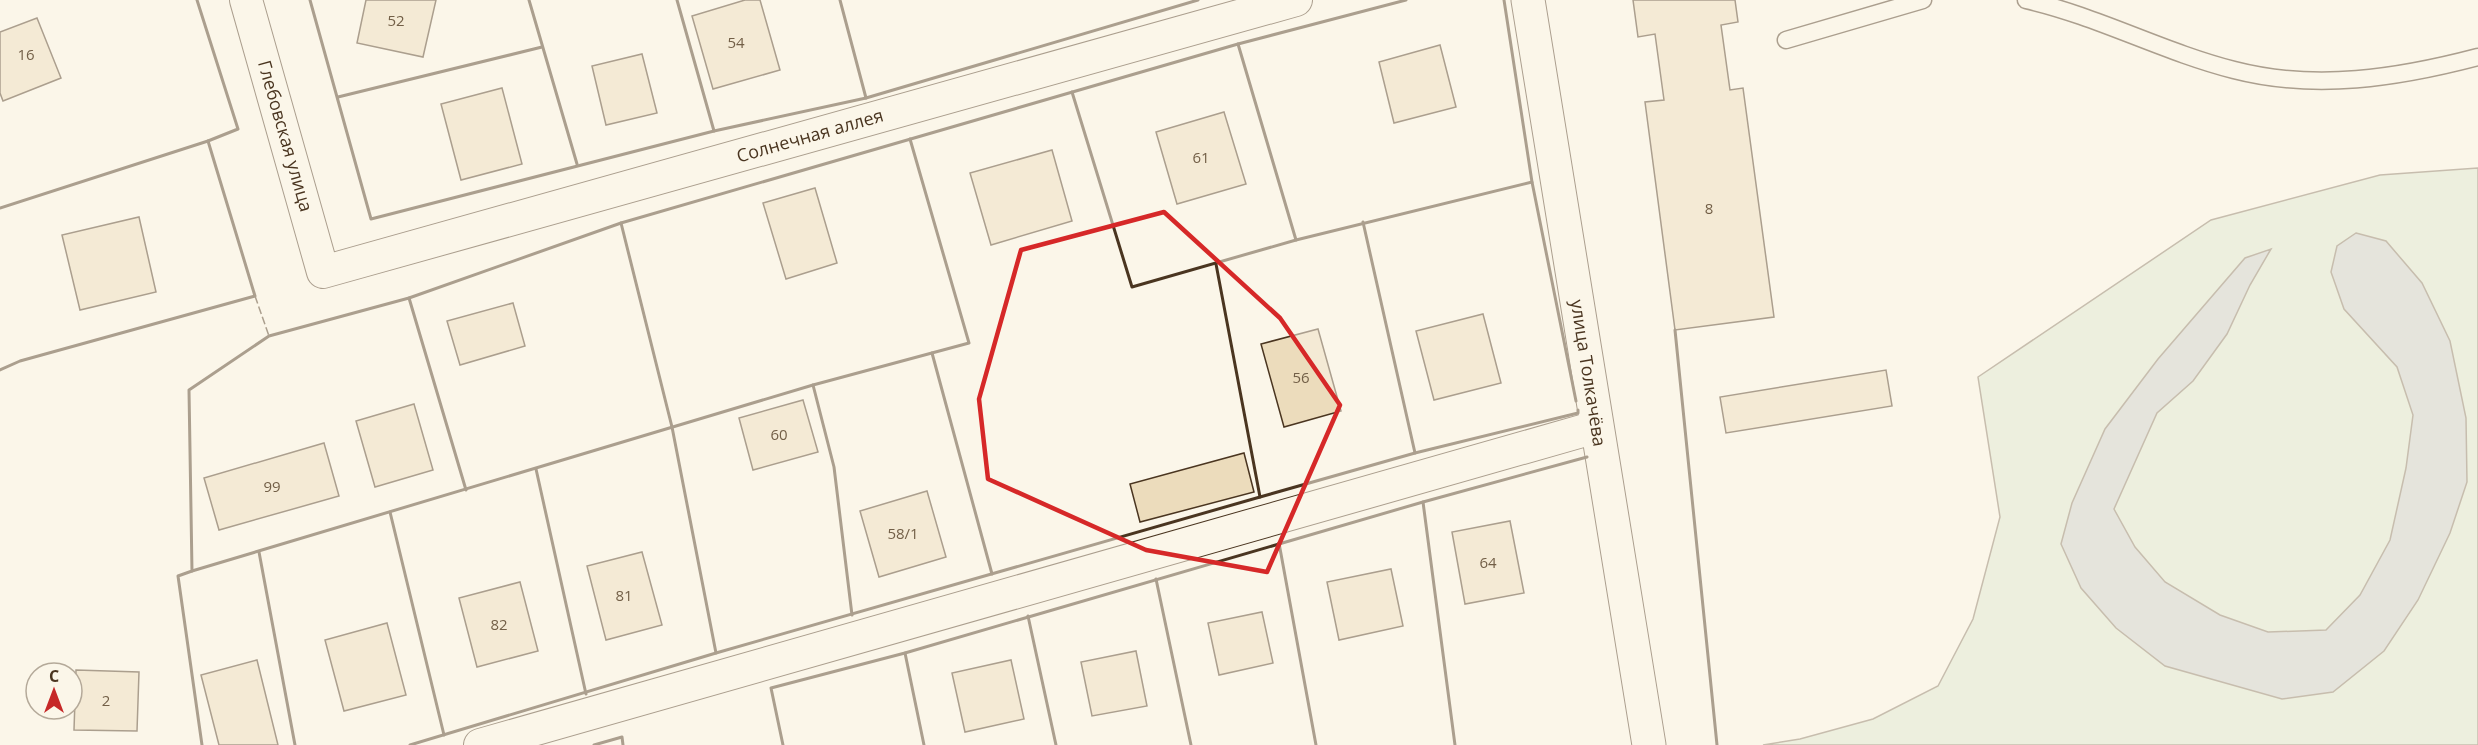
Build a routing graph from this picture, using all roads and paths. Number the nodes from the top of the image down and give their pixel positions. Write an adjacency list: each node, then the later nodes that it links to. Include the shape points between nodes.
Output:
1 (246, 0): 8 (street, Глебовская улица)
2 (1296, 0): 8 (street, Солнечная аллея)
3 (1528, 0): 9 (street, улица Толкачёва)
4 (1923, 0): 6 (lane)
5 (2026, 0): 7 (lane, via 2232,70 2268,78 2351,80 2390,76)
6 (1786, 40)
7 (2478, 57)
8 (323, 272)
9 (1596, 427): 10 (street); 11 (street, улица Толкачёва)
10 (480, 745)
11 (1649, 745)

